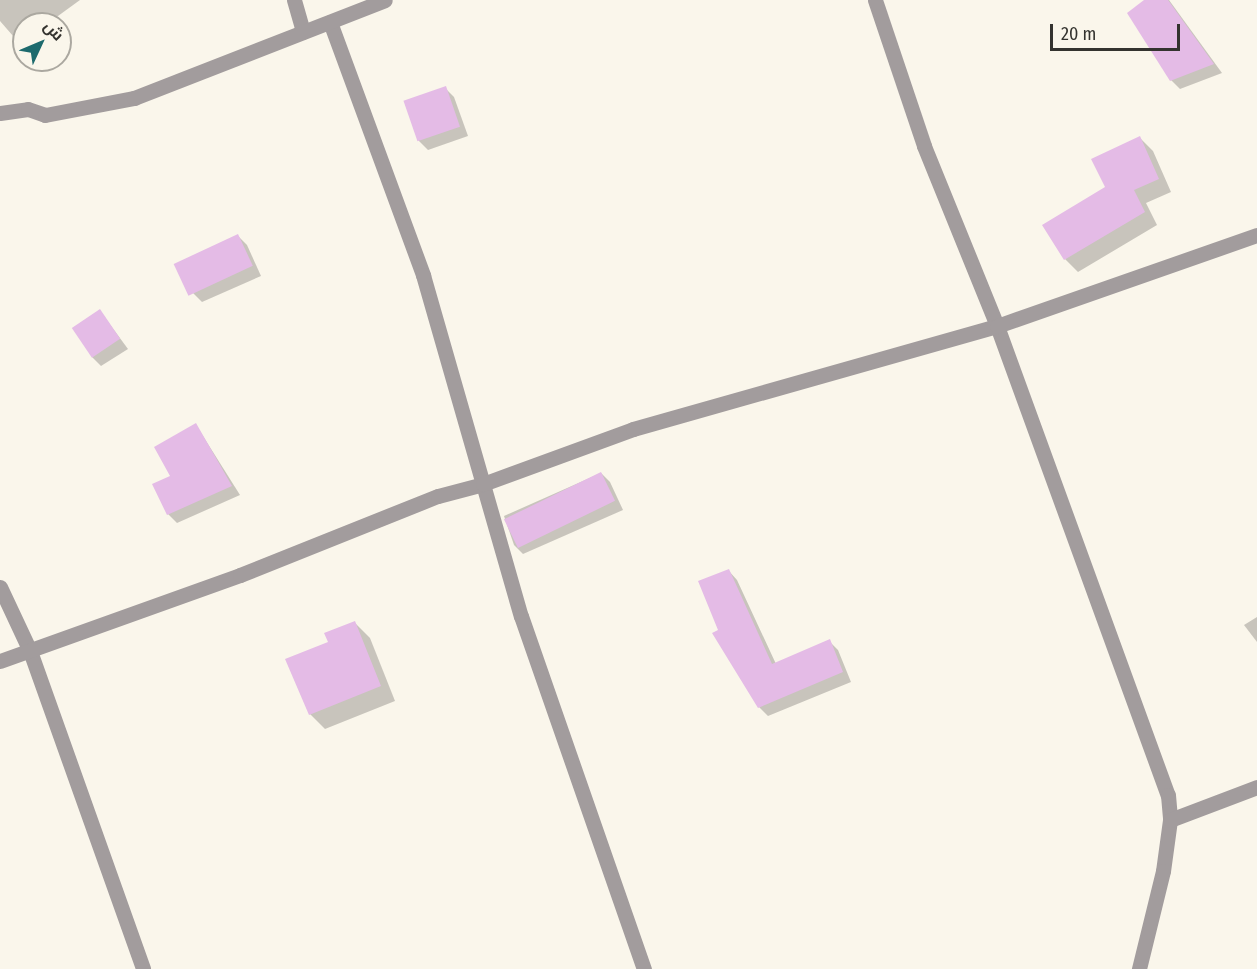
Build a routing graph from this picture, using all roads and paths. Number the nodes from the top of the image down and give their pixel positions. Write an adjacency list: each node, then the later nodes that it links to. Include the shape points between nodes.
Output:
1 (294, 0): 5 (street)
2 (385, 0): 4 (street)
3 (875, 0): 8 (street, via 924,146)
4 (330, 22): 5 (street); 9 (street, via 423,275)
5 (303, 32): 6 (street, via 134,98 45,115 28,109)
6 (0, 113)
7 (1257, 235): 8 (street)
8 (997, 326): 9 (street, via 633,429); 14 (street, via 1168,795)
9 (483, 484): 11 (street, via 438,496 240,575); 16 (street, via 521,616)
10 (0, 587): 11 (street)
11 (30, 651): 12 (street); 15 (street)
12 (0, 661)
13 (1257, 787): 14 (street)
14 (1170, 820): 17 (street)
15 (143, 969)
16 (644, 969)
17 (1139, 969)

